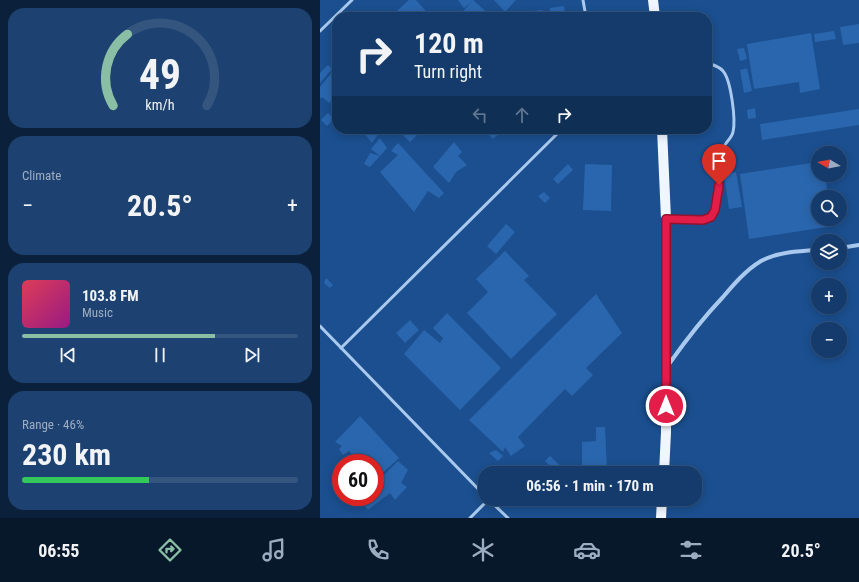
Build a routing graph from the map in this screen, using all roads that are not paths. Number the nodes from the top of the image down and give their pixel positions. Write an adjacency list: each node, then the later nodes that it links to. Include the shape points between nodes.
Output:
1 (352, 0): 4 (lane)
2 (583, 0): 5 (lane)
3 (654, 0): 6 (main road)
4 (340, 12)
5 (585, 12)
6 (655, 12)
7 (332, 19): 8 (lane)
8 (320, 31)
9 (712, 65): 12 (lane, via 722,70 726,76 731,94 734,130 723,151 715,210 711,217 703,220)
10 (557, 134): 17 (lane)
11 (662, 134): 12 (main road)
12 (666, 219): 18 (main road)
13 (859, 245): 14 (street)
14 (847, 247)
15 (811, 250): 18 (street, via 779,254 751,269 735,283 688,337)
16 (320, 326): 17 (lane)
17 (341, 348): 20 (lane)
18 (666, 368): 19 (main road)
19 (664, 466)
20 (478, 489)
21 (481, 506): 24 (lane)
22 (495, 506): 25 (lane)
23 (662, 506): 26 (main road)
24 (470, 518)
25 (508, 518)
26 (661, 518)

